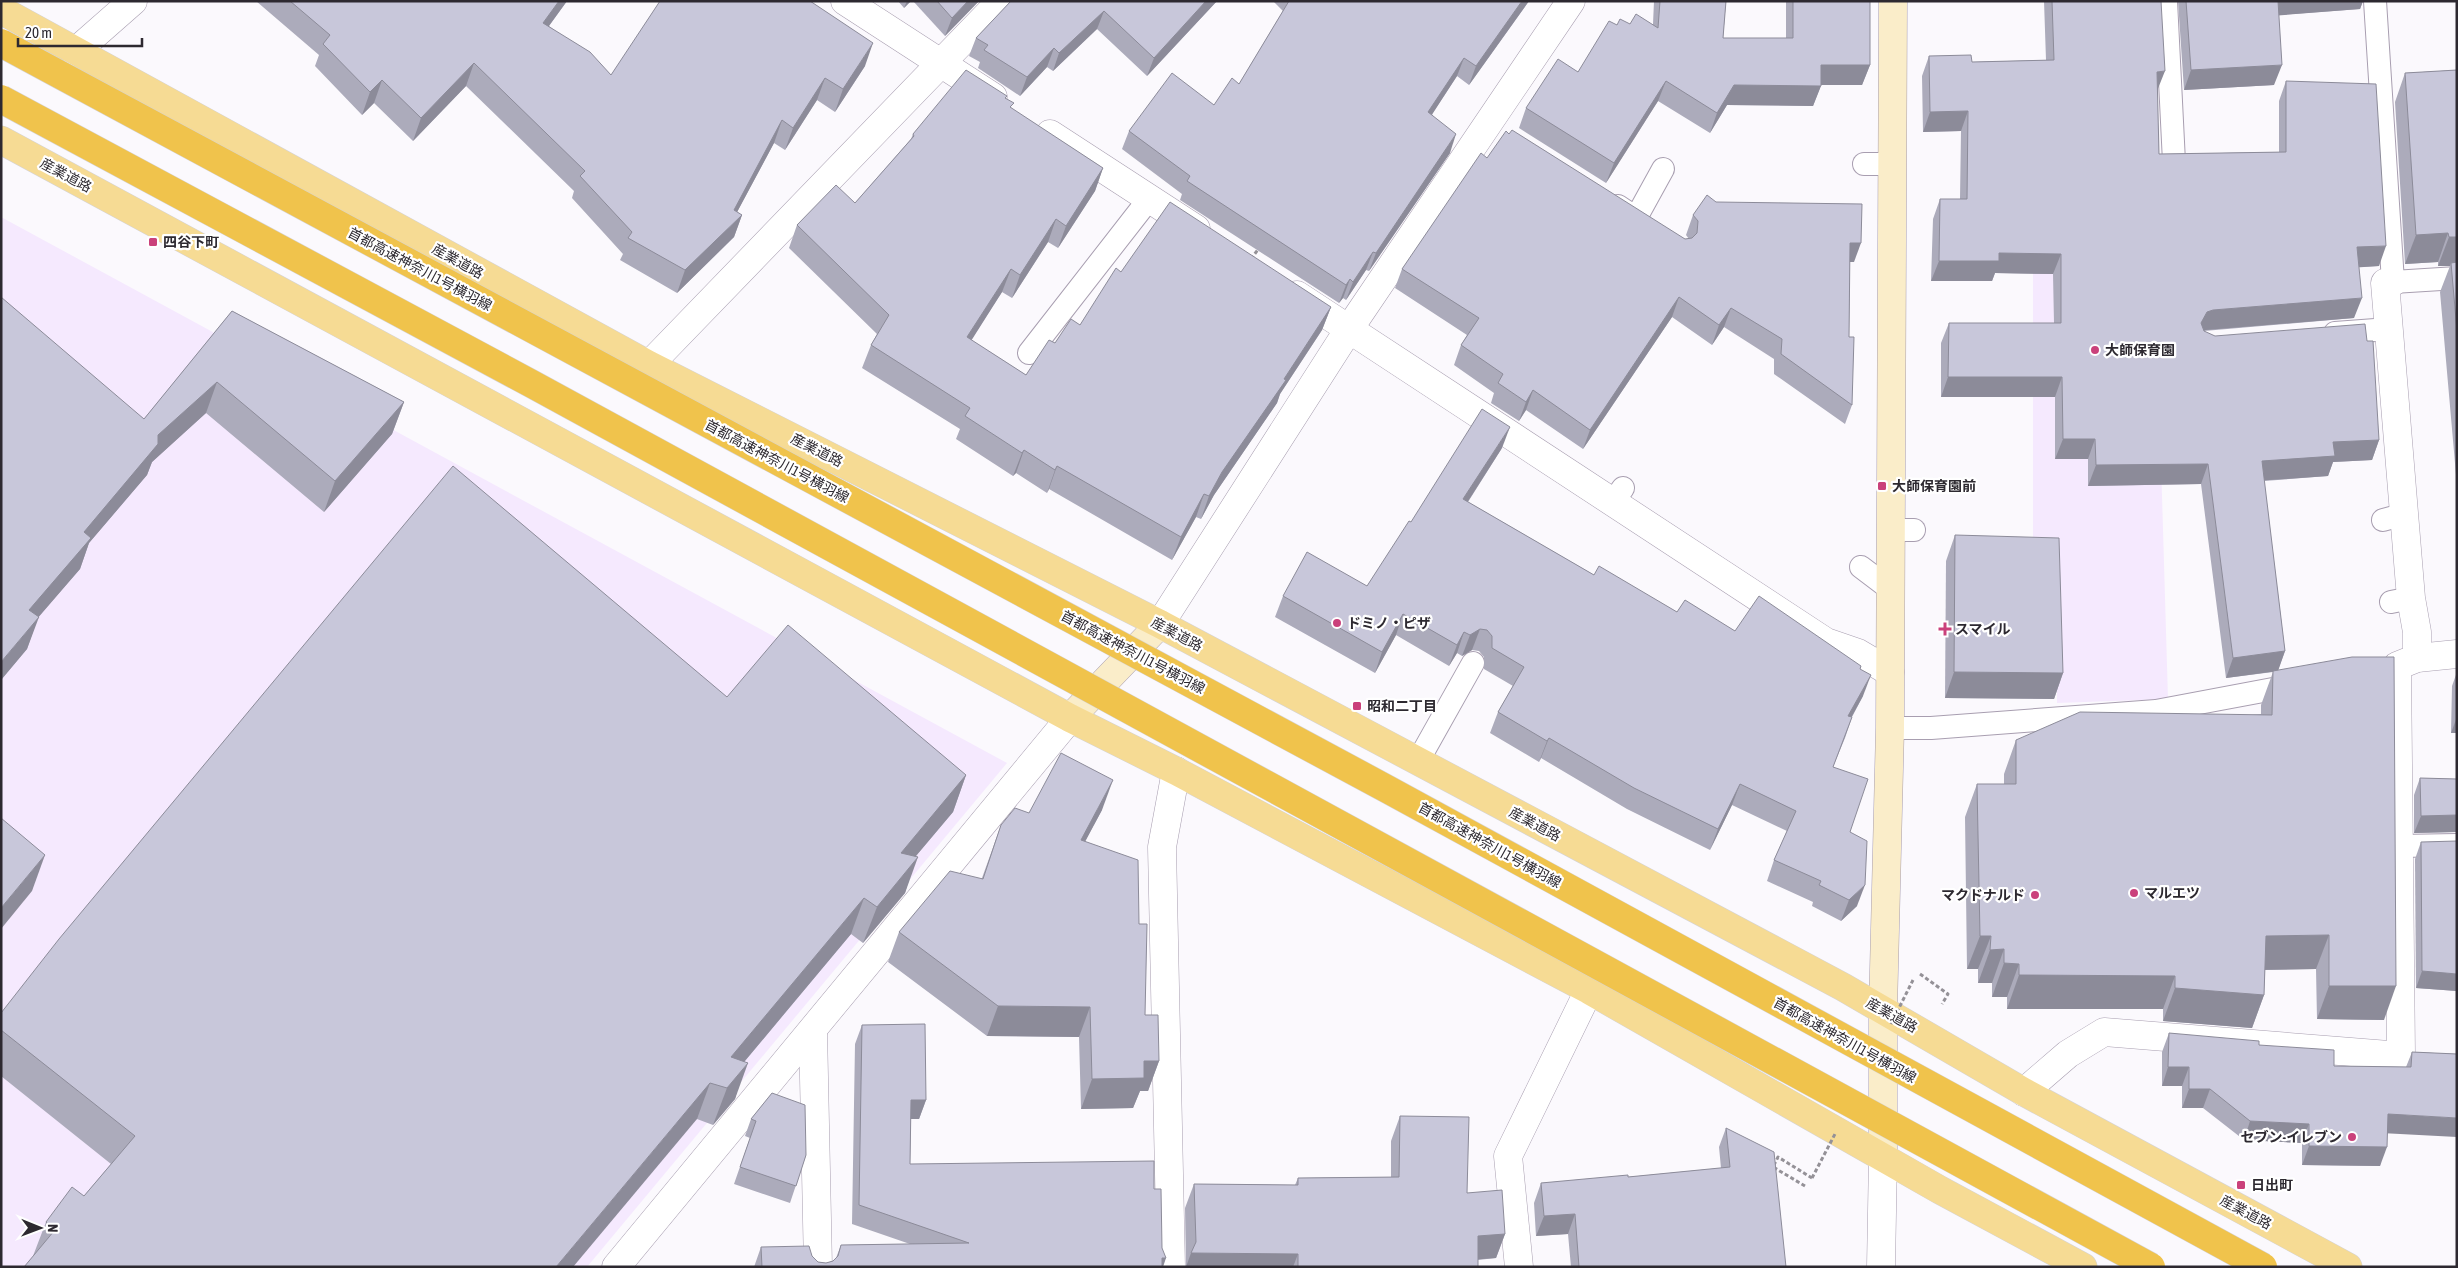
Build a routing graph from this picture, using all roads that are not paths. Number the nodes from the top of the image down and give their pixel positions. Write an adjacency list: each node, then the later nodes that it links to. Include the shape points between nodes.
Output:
1 (133, 1): 10 (street)
2 (845, 1): 11 (street)
3 (1001, 1): 11 (street)
4 (1571, 1): 24 (street, via 1496,129)
5 (1893, 1): 16 (street)
6 (2166, 1): 14 (lane)
7 (2375, 1): 23 (lane)
8 (1, 10): 10 (main road, 産業道路)
9 (1, 43): 55 (highway, 首都高速神奈川1号横羽線, bridge, via 1387,789)
10 (75, 52): 28 (main road, 産業道路)
11 (941, 63): 19 (street); 28 (street)
12 (1, 99): 54 (highway, bridge, via 882,574)
13 (1, 140): 37 (main road, 産業道路)
14 (2174, 162)
15 (1864, 164): 16 (lane)
16 (1892, 164): 30 (street, via 1902,530)
17 (1663, 169): 18 (lane, via 1643,222)
18 (1603, 197)
19 (1149, 198): 20 (street); 27 (lane)
20 (1217, 242)
21 (1254, 254): 24 (street)
22 (2457, 278): 23 (lane)
23 (2393, 282): 25 (street, via 2385,283)
24 (1349, 329): 31 (street); 35 (street, via 1618,495 1643,533 1826,642 1858,652)
25 (2389, 329): 26 (lane); 34 (street, via 2394,517 2401,600 2417,632)
26 (2312, 335)
27 (1029, 353)
28 (649, 365): 31 (main road, 産業道路)
29 (1861, 567): 30 (lane)
30 (1890, 589): 35 (street)
31 (1160, 624): 37 (street); 39 (main road, 産業道路)
32 (2457, 654): 34 (street)
33 (1473, 663): 39 (lane)
34 (2397, 665): 42 (street)
35 (1890, 672): 38 (street)
36 (2320, 681): 38 (lane, via 2156,711 1931,728)
37 (1070, 718): 40 (main road, 産業道路); 45 (street)
38 (1890, 728): 44 (street)
39 (1418, 761): 44 (main road, 産業道路)
40 (1176, 771): 43 (main road, 産業道路); 50 (street, via 1162,847)
41 (2457, 845): 42 (lane)
42 (2399, 846): 46 (street, via 2410,1057 2104,1032 2068,1054)
43 (1589, 990): 47 (main road, 産業道路); 51 (street, via 1508,1156)
44 (1883, 1010): 46 (main road, 産業道路); 47 (street)
45 (813, 1030): 48 (street); 49 (street)
46 (2024, 1092): 56 (main road, 産業道路)
47 (1883, 1157): 52 (street); 53 (main road, 産業道路)
48 (616, 1267)
49 (818, 1267)
50 (1171, 1267)
51 (1519, 1267)
52 (1881, 1267)
53 (2083, 1267)
54 (2151, 1267)
55 (2263, 1267)
56 (2348, 1267)

